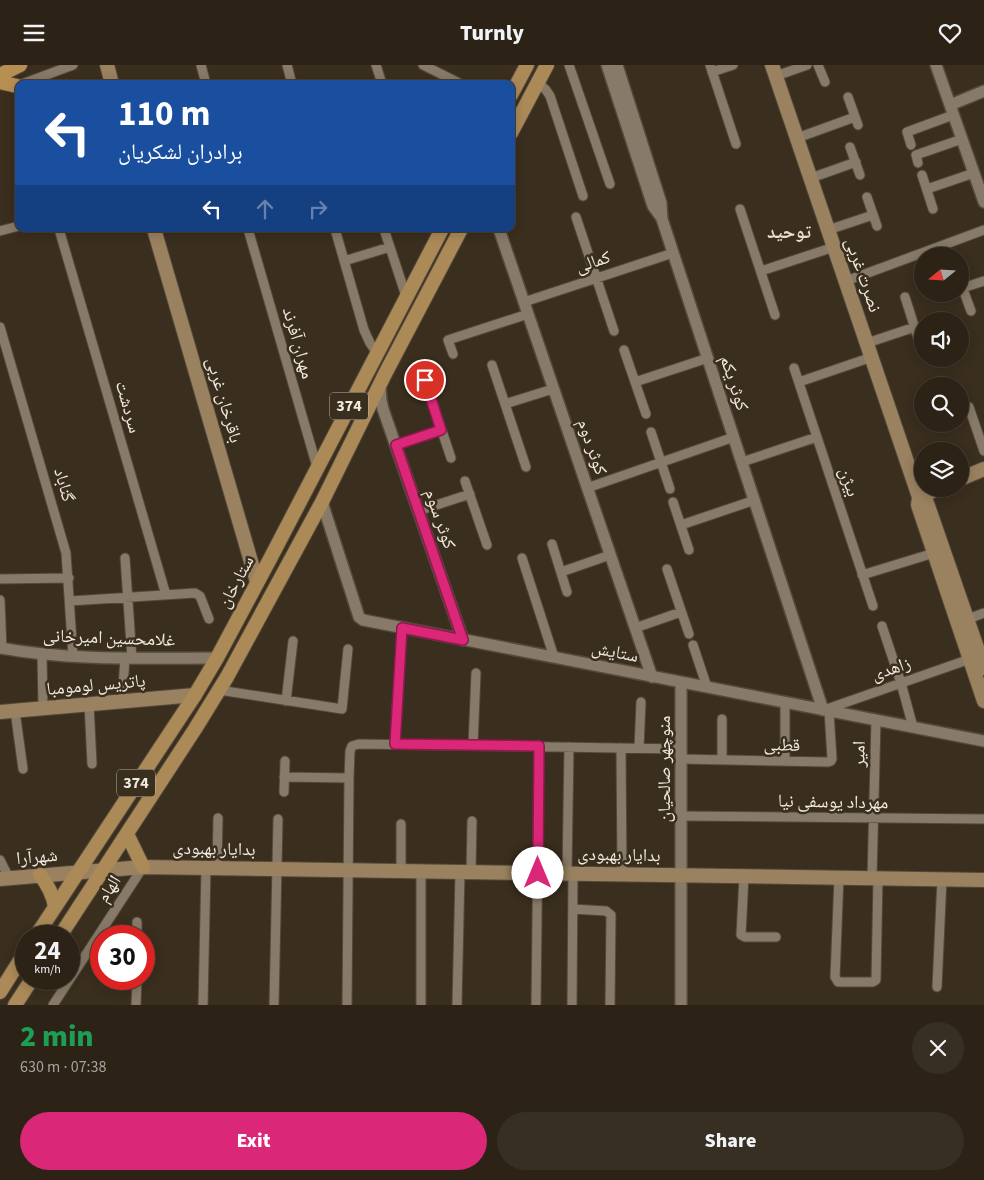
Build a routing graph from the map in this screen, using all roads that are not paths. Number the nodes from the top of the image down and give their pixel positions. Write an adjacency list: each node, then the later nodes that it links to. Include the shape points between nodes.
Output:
1 (20, 65): 18 (highway)
2 (73, 65): 19 (street)
3 (200, 65): 20 (street)
4 (287, 65): 21 (street)
5 (376, 65): 22 (street)
6 (423, 65): 23 (street)
7 (527, 65): 29 (main road)
8 (547, 65): 26 (main road)
9 (569, 65): 46 (street)
10 (607, 65): 55 (street, via 653,206)
11 (617, 65): 55 (street, کوثر یکم, via 661,203)
12 (733, 65): 16 (street)
13 (807, 65): 17 (street)
14 (818, 65): 25 (street)
15 (936, 65): 33 (street)
16 (711, 69): 37 (street)
17 (774, 70): 35 (main road, نصرت غربی)
18 (0, 75)
19 (36, 80)
20 (205, 80)
21 (291, 80)
22 (381, 80)
23 (453, 80)
24 (0, 82): 27 (highway)
25 (825, 82)
26 (538, 83): 34 (main road); 49 (street, via 550,96)
27 (15, 86)
28 (15, 88): 30 (street)
29 (515, 88)
30 (0, 91)
31 (984, 91): 33 (street)
32 (848, 97): 35 (street, via 857,121)
33 (952, 110): 36 (street); 38 (street, via 907,132)
34 (515, 126)
35 (797, 138): 45 (main road, نصرت غربی)
36 (962, 139): 41 (street, via 916,155); 42 (street)
37 (736, 145)
38 (911, 145)
39 (850, 147): 40 (street)
40 (856, 162): 43 (street); 45 (street)
41 (918, 163)
42 (974, 173): 47 (street); 48 (street)
43 (860, 175)
44 (922, 175): 47 (street)
45 (811, 178): 58 (main road, نصرت غربی)
46 (610, 184)
47 (927, 189): 52 (street)
48 (983, 195)
49 (582, 196)
50 (867, 197): 53 (street)
51 (740, 209): 73 (street)
52 (933, 209)
53 (873, 215): 56 (street); 58 (street)
54 (576, 217): 74 (street)
55 (662, 219): 71 (street, کوثر یکم)
56 (877, 226)
57 (15, 227): 60 (street)
58 (828, 230): 70 (main road, نصرت غربی)
59 (984, 230): 75 (street)
60 (0, 231)
61 (59, 232): 145 (street, سردشت)
62 (155, 232): 143 (main road, باقرخان غربی)
63 (249, 232): 116 (street, مهران آفرند)
64 (336, 232): 72 (street)
65 (385, 232): 69 (street)
66 (440, 232): 78 (main road, ستارخان / 374)
67 (459, 232): 97 (main road, 374)
68 (500, 232): 80 (street, کوثر دوم)
69 (390, 247): 72 (street); 78 (street)
70 (834, 247): 73 (street); 75 (main road, نصرت غربی)
71 (673, 253): 74 (street, کمالی); 93 (street, کوثر یکم)
72 (344, 261): 90 (street, via 364,330)
73 (761, 271): 84 (street)
74 (596, 278): 80 (street, کمالی); 87 (street)
75 (846, 281): 88 (main road, نصرت غربی)
76 (984, 281): 77 (street)
77 (969, 284)
78 (406, 296): 90 (main road, ستارخان / 374)
79 (904, 297): 86 (street)
80 (524, 302): 83 (street, کوثر دوم)
81 (968, 303): 82 (street)
82 (971, 311)
83 (528, 314): 91 (street, via 448,340); 101 (street, کوثر دوم)
84 (775, 315)
85 (0, 327): 141 (street, گناباد, via 65,546)
86 (914, 327): 88 (street)
87 (614, 331)
88 (867, 343): 92 (main road, نصرت غربی)
89 (624, 349): 99 (street)
90 (377, 353): 95 (main road, ستارخان / 374)
91 (453, 354)
92 (872, 357): 100 (street); 121 (main road, نصرت غربی)
93 (708, 358): 99 (street); 109 (street, کوثر یکم)
94 (492, 365): 103 (street)
95 (369, 368): 97 (main road); 102 (main road, ستارخان / 374)
96 (794, 368): 100 (street, بیژن)
97 (382, 379): 105 (main road, 374)
98 (425, 380): 107 (street)
99 (635, 382): 106 (street)
100 (798, 382): 110 (street, بیژن)
101 (553, 389): 103 (street); 122 (street, کوثر دوم)
102 (354, 398): 105 (main road, via 366,392); 116 (main road, ستارخان / 374)
103 (505, 404): 117 (street)
104 (969, 407): 112 (street)
105 (373, 408): 111 (street, کوثر سوم); 128 (main road, 374)
106 (646, 414)
107 (441, 430): 111 (street); 113 (street)
108 (651, 432): 114 (street)
109 (734, 437): 114 (street); 115 (street, کوثر یکم)
110 (817, 437): 115 (street); 140 (street, بیژن)
111 (396, 445): 129 (street, کوثر سوم)
112 (984, 451)
113 (451, 458)
114 (661, 462): 122 (street); 123 (street)
115 (742, 462): 126 (street, کوثر یکم)
116 (317, 467): 143 (main road, ستارخان / 374)
117 (526, 467)
118 (984, 469): 119 (main road)
119 (969, 475)
120 (465, 481): 124 (street)
121 (914, 482)
122 (587, 488): 135 (street, کوثر دوم)
123 (670, 489)
124 (470, 495): 129 (street); 132 (street)
125 (919, 497): 134 (main road, نصرت غربی, via 918,505); 153 (main road, نصرت غربی, via 927,503)
126 (755, 500): 130 (street); 184 (street, کوثر یکم)
127 (673, 502): 130 (street)
128 (322, 503): 155 (street, ستایش, via 359,617); 175 (main road, 374)
129 (418, 511): 158 (street, کوثر سوم)
130 (681, 525): 133 (street)
131 (552, 544): 139 (street)
132 (488, 545)
133 (689, 549)
134 (934, 553): 140 (street); 168 (main road, نصرت غربی)
135 (610, 555): 139 (street); 156 (street, کوثر دوم)
136 (125, 558): 146 (street)
137 (522, 558): 166 (street)
138 (667, 569): 150 (street)
139 (561, 572): 144 (street)
140 (862, 575): 149 (street, بیژن)
141 (68, 578): 142 (street); 148 (street, گناباد)
142 (0, 579)
143 (257, 583): 165 (main road, ستارخان / 374)
144 (567, 592)
145 (166, 595): 146 (street); 152 (street, via 197,594)
146 (127, 598): 148 (street); 167 (street)
147 (0, 600): 161 (street)
148 (70, 601): 164 (street, گناباد)
149 (873, 606)
150 (681, 612): 156 (street); 157 (street)
151 (984, 613): 153 (street)
152 (208, 619)
153 (968, 619): 169 (main road, نصرت غربی)
154 (882, 626): 173 (street)
155 (402, 628): 158 (street, ستایش); 191 (street)
156 (635, 628): 171 (street, کوثر دوم)
157 (689, 634)
158 (463, 640): 166 (street, ستایش)
159 (293, 641): 177 (street)
160 (693, 645): 174 (street)
161 (1, 649): 163 (street, غلامحسین امیرخانی)
162 (348, 649): 177 (street, via 342,709)
163 (42, 654): 164 (street, غلامحسین امیرخانی); 183 (street)
164 (73, 656): 167 (street, غلامحسین امیرخانی)
165 (217, 657): 167 (street, غلامحسین امیرخانی); 176 (main road, ستارخان / 374)
166 (554, 657): 171 (street, ستایش)
167 (128, 659): 179 (street)
168 (970, 659): 173 (street, زاهدی); 178 (main road, نصرت غربی)
169 (984, 668)
170 (476, 673): 192 (street)
171 (652, 677): 172 (street, ستایش)
172 (681, 682): 174 (street, ستایش); 197 (street, منوچهر صالحیان)
173 (900, 683): 184 (street, زاهدی); 189 (street)
174 (707, 687): 181 (street, ستایش)
175 (219, 690): 177 (street); 213 (main road, 374)
176 (194, 695): 179 (main road, پاتریس لومومبا); 222 (main road, ستارخان / 374)
177 (286, 701)
178 (984, 701)
179 (122, 702): 182 (main road, پاتریس لومومبا)
180 (641, 702): 196 (street)
181 (785, 702): 184 (street, ستایش); 200 (street)
182 (89, 705): 183 (main road, پاتریس لومومبا); 201 (street)
183 (43, 709): 185 (main road, پاتریس لومومبا)
184 (826, 710): 188 (street, ستایش); 200 (street, قطبی, via 831,761)
185 (15, 711): 186 (main road, پاتریس لومومبا); 202 (street)
186 (0, 712)
187 (722, 719): 198 (street)
188 (876, 720): 189 (street, ستایش); 208 (street, امیر)
189 (913, 727): 190 (street, ستایش)
190 (984, 741)
191 (395, 744): 192 (street, قطبی); 204 (street, قطبی, via 355,745 351,749)
192 (473, 745): 193 (street, قطبی)
193 (539, 746): 194 (street, قطبی); 224 (street)
194 (569, 747): 195 (street, قطبی); 225 (street)
195 (621, 748): 196 (street, قطبی); 226 (street)
196 (639, 748): 197 (street, قطبی)
197 (681, 754): 198 (street, قطبی); 206 (street, منوچهر صالحیان)
198 (722, 760): 200 (street, قطبی)
199 (285, 761): 203 (street)
200 (785, 761)
201 (92, 764)
202 (23, 769)
203 (284, 777): 204 (street); 205 (street)
204 (349, 778): 219 (street)
205 (284, 792)
206 (681, 816): 208 (street, مهرداد یوسفی نیا); 228 (street, منوچهر صالحیان)
207 (218, 818): 216 (street)
208 (874, 818): 210 (street, مهرداد یوسفی نیا); 231 (street, امیر)
209 (278, 819): 217 (street)
210 (984, 819)
211 (472, 821): 223 (street)
212 (401, 824): 220 (street)
213 (127, 834): 215 (main road); 218 (main road, 374)
214 (0, 860): 232 (street)
215 (143, 867): 216 (main road, بدایار بهبودی); 218 (main road, بدایار بهبودی); 246 (street, الهام)
216 (211, 868): 217 (main road, بدایار بهبودی); 248 (street)
217 (278, 869): 219 (main road, بدایار بهبودی); 249 (street)
218 (103, 870): 222 (main road, شهرآرا); 238 (main road, 374)
219 (348, 870): 220 (main road, بدایار بهبودی); 250 (street)
220 (401, 871): 221 (main road, بدایار بهبودی)
221 (421, 871): 223 (main road, بدایار بهبودی); 251 (street)
222 (78, 872): 227 (main road, شهرآرا); 235 (main road, ستارخان / 374)
223 (465, 872): 224 (main road, بدایار بهبودی); 252 (street)
224 (538, 873): 225 (main road, بدایار بهبودی); 253 (street)
225 (570, 873): 226 (main road, بدایار بهبودی); 236 (street)
226 (622, 874): 228 (main road, بدایار بهبودی)
227 (40, 875): 232 (main road, شهرآرا); 235 (main road, via 51,891)
228 (681, 875): 229 (main road, بدایار بهبودی); 256 (street, منوچهر صالحیان)
229 (744, 876): 230 (main road, بدایار بهبودی); 239 (street, via 741,935)
230 (839, 877): 231 (main road, بدایار بهبودی); 231 (street, امیر, via 835,977 838,982 873,982 876,979)
231 (875, 878): 233 (main road, بدایار بهبودی)
232 (5, 879)
233 (942, 879): 234 (main road, بدایار بهبودی); 241 (street)
234 (984, 880)
235 (55, 907): 237 (main road, ستارخان / 374)
236 (573, 909): 254 (street); 255 (street, via 606,911 611,915)
237 (43, 925)
238 (67, 925)
239 (776, 937)
240 (15, 968): 244 (main road)
241 (937, 987)
242 (25, 990): 245 (main road)
243 (136, 990): 247 (street)
244 (0, 992)
245 (15, 1005)
246 (53, 1005)
247 (136, 1005)
248 (203, 1005)
249 (274, 1005)
250 (347, 1005)
251 (421, 1005)
252 (457, 1005)
253 (536, 1005)
254 (572, 1005)
255 (610, 1005)
256 (681, 1005)

